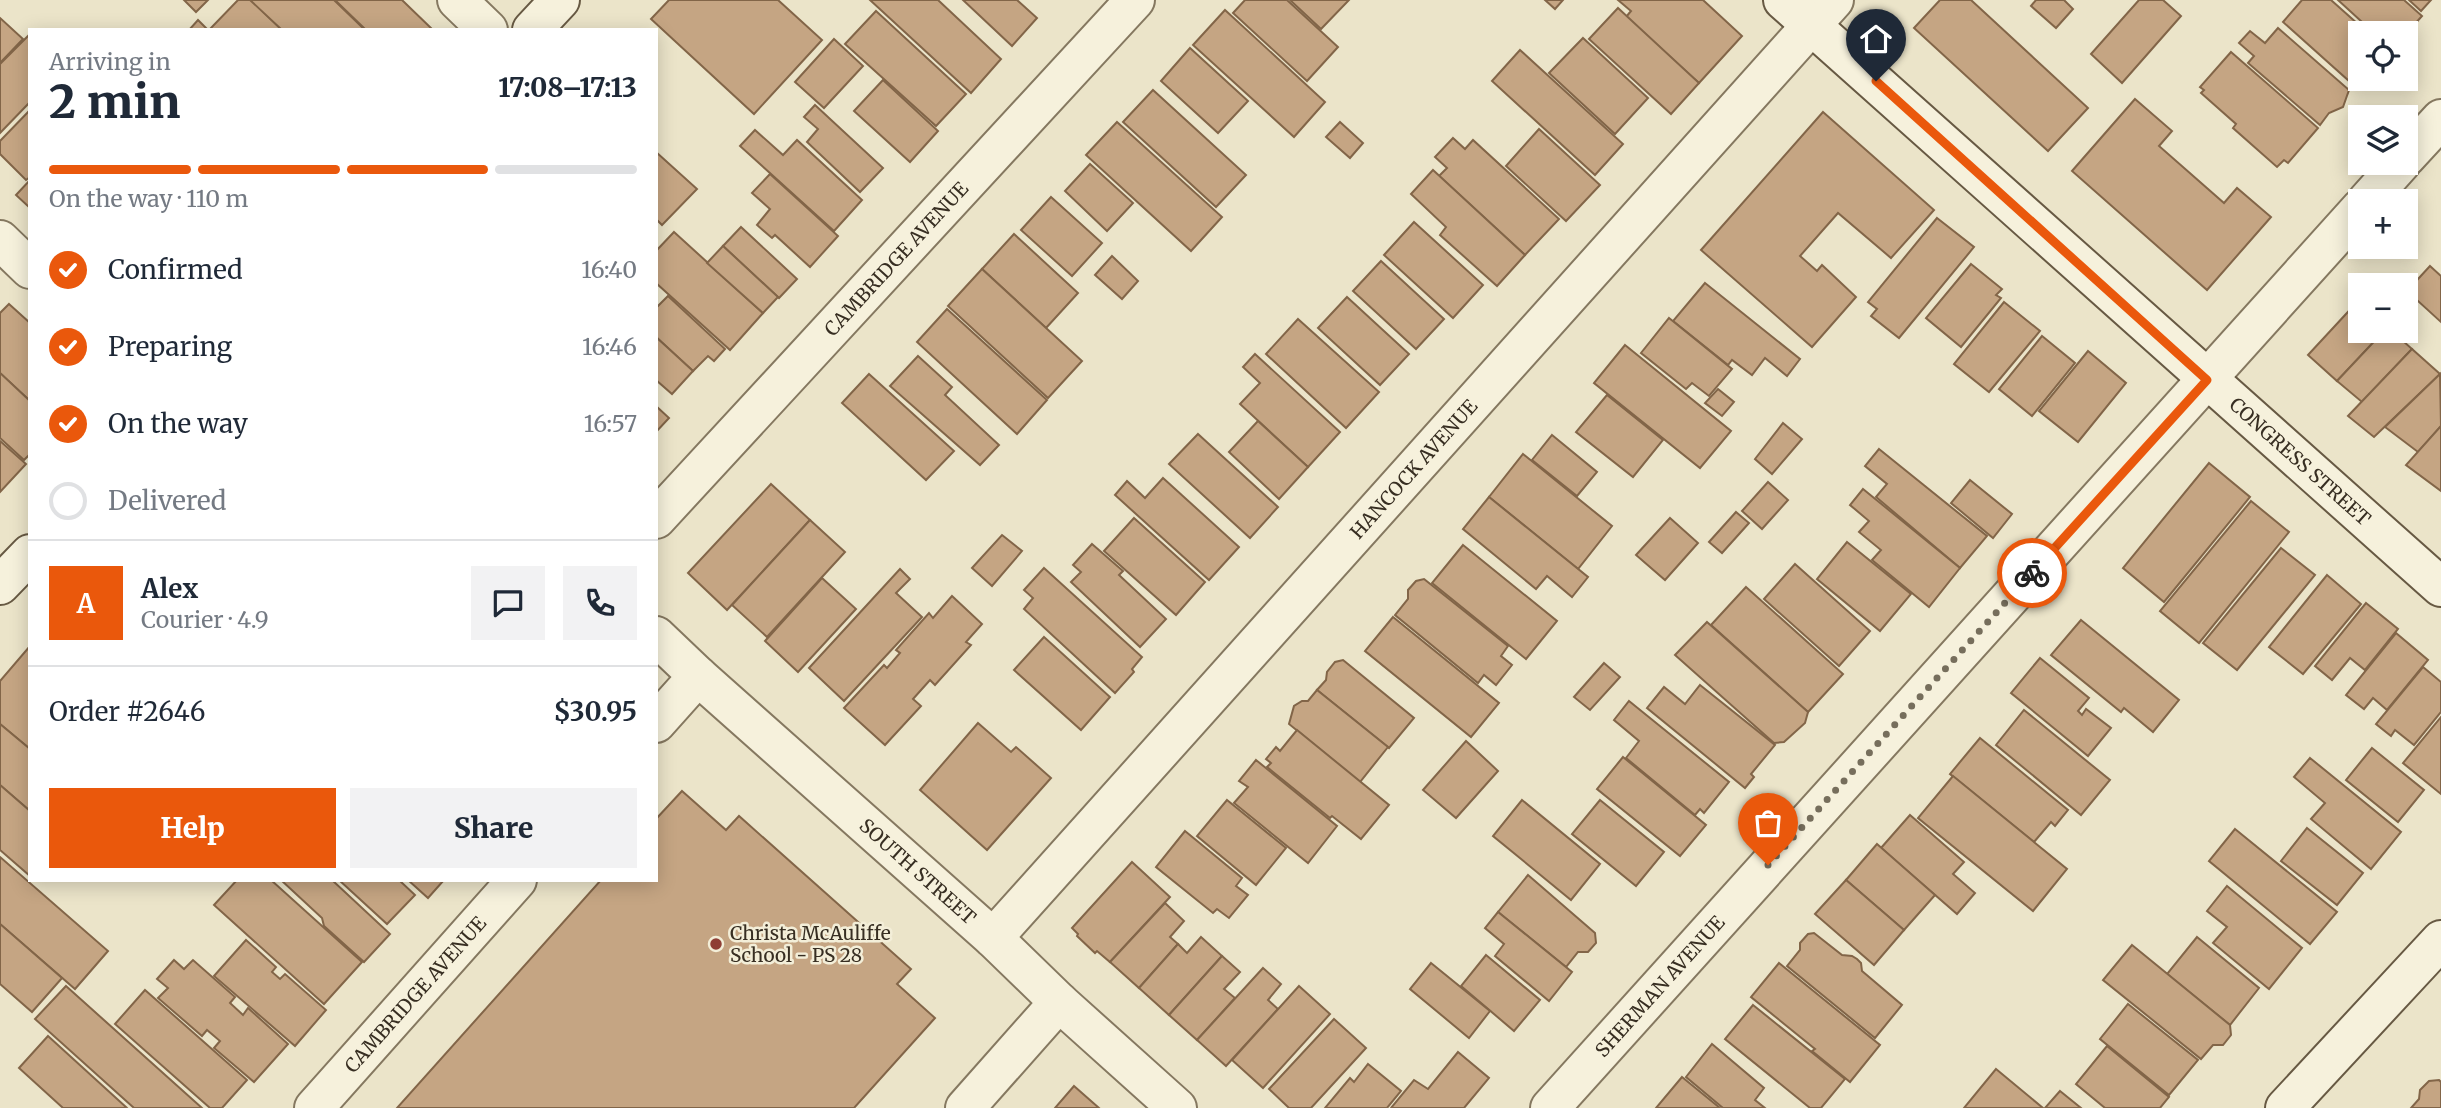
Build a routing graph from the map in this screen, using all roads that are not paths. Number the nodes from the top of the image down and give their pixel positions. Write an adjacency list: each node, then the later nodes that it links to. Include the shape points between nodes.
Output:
1 (457, 0): 6 (street)
2 (560, 0): 7 (street)
3 (1135, 0): 16 (street, CAMBRIDGE AVENUE)
4 (1783, 0): 5 (street, CONGRESS STREET)
5 (1822, 13): 15 (street, CONGRESS STREET, via 1856,64); 24 (street, HANCOCK AVENUE)
6 (486, 28)
7 (534, 28)
8 (2441, 119): 9 (street)
9 (2418, 144)
10 (2390, 175): 11 (street)
11 (2378, 189)
12 (2348, 223): 15 (street, SHERMAN AVENUE)
13 (0, 240): 14 (street)
14 (28, 267)
15 (2207, 380): 19 (street, CONGRESS STREET); 30 (street, SHERMAN AVENUE)
16 (658, 517)
17 (28, 556): 18 (street)
18 (0, 585)
19 (2441, 587)
20 (658, 638): 21 (street, SOUTH STREET)
21 (698, 676): 22 (street); 24 (street, SOUTH STREET)
22 (658, 721)
23 (515, 882): 27 (street, CAMBRIDGE AVENUE)
24 (993, 938): 26 (street, SOUTH STREET)
25 (2441, 940): 31 (street)
26 (1059, 1002): 28 (street); 29 (street, SOUTH STREET)
27 (314, 1108)
28 (965, 1108)
29 (1177, 1108)
30 (1549, 1108)
31 (2285, 1108)

